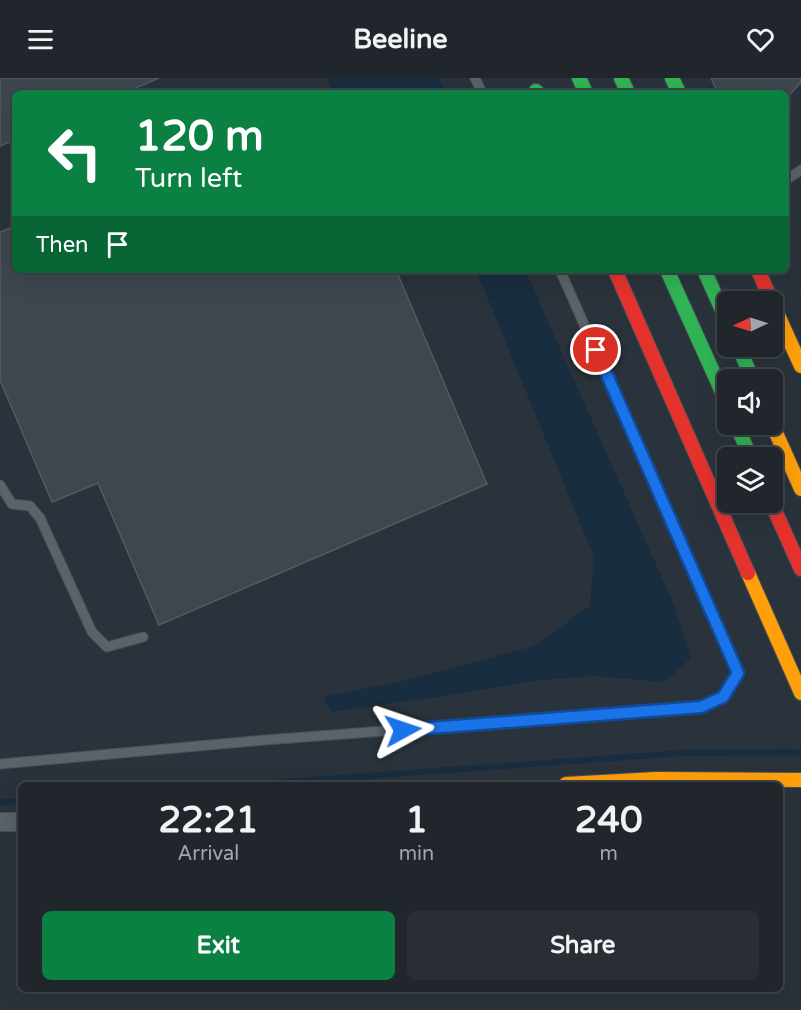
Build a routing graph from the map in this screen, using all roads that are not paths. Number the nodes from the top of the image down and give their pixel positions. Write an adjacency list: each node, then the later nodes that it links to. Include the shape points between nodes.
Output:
1 (621, 78): 2 (main road)
2 (636, 90)
3 (561, 273): 20 (lane, via 738,673 723,697 701,707)
4 (616, 273): 19 (main road)
5 (668, 273): 12 (main road)
6 (705, 273): 9 (main road)
7 (759, 273): 8 (main road)
8 (767, 291)
9 (717, 299)
10 (783, 326): 11 (main road)
11 (801, 366)
12 (717, 381)
13 (777, 435): 15 (main road)
14 (0, 485): 18 (lane, via 12,504 30,506 40,518 92,632 106,647)
15 (801, 489)
16 (776, 513): 17 (main road)
17 (801, 568)
18 (143, 637)
19 (801, 693)
20 (0, 764)
21 (801, 780): 22 (main road)
22 (602, 782)
23 (0, 822): 24 (street)
24 (18, 822)

